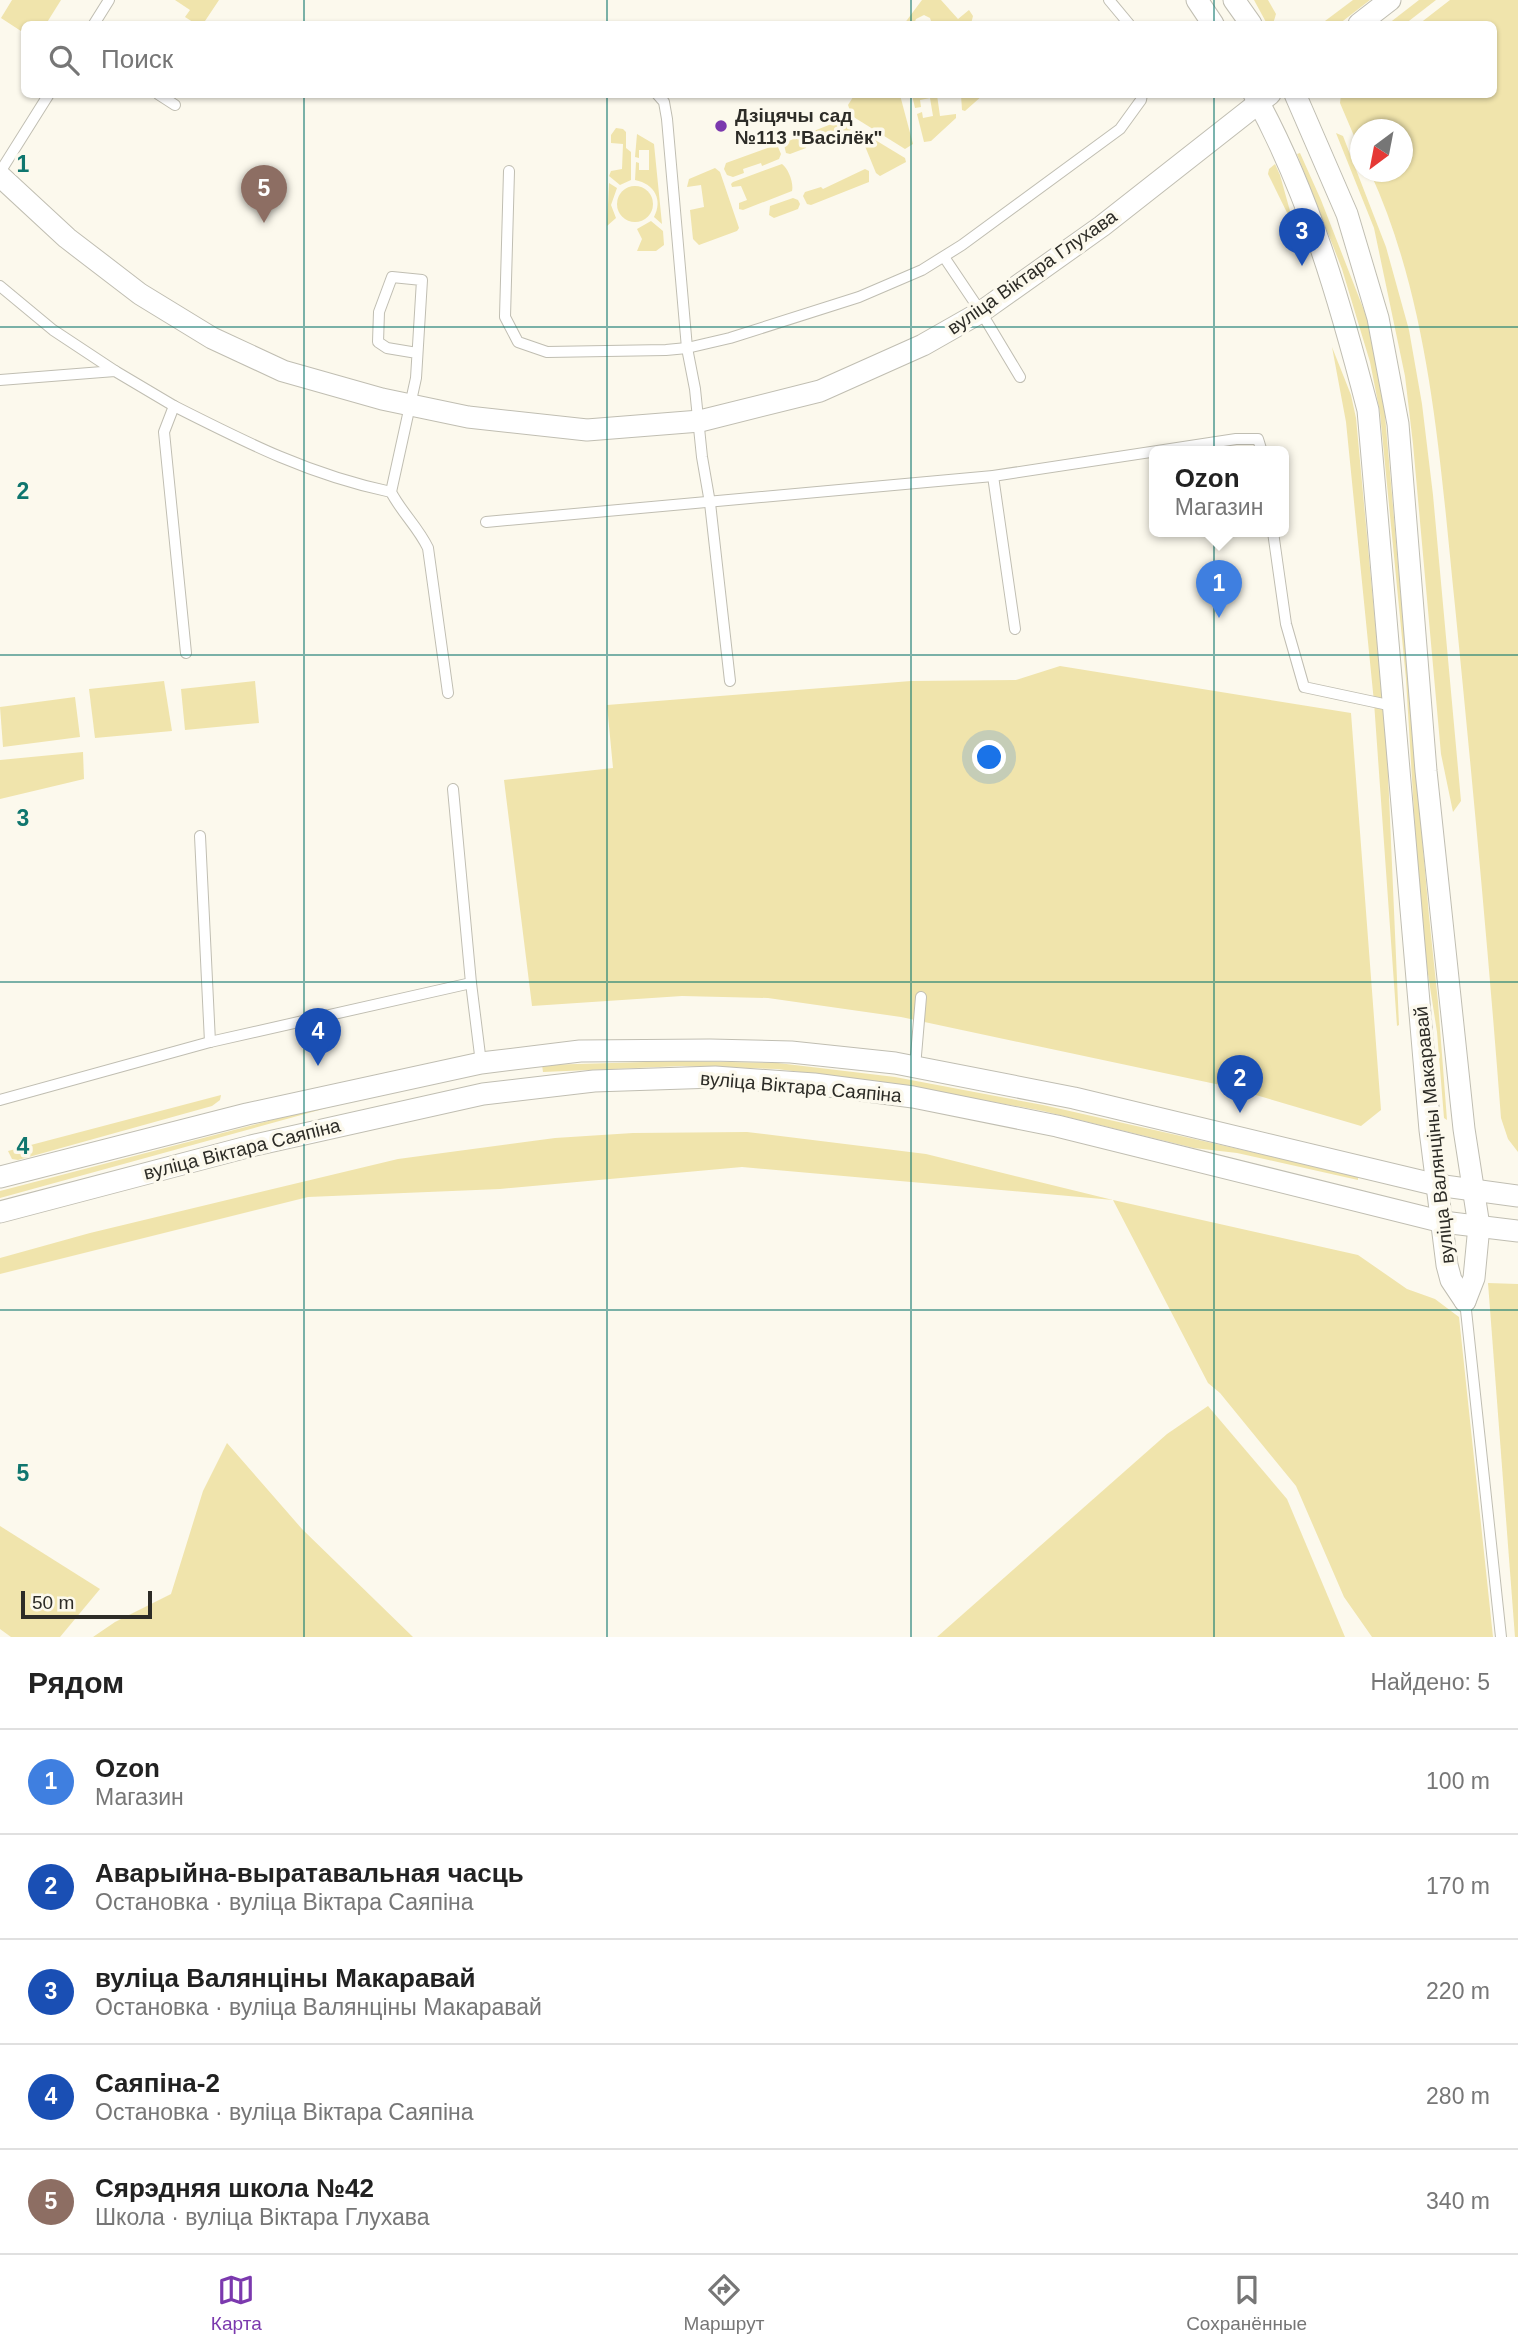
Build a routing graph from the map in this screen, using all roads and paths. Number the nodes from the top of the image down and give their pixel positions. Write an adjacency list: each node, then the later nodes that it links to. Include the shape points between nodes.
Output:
1 (109, 0): 6 (lane)
2 (1109, 0): 7 (lane)
3 (1197, 0): 8 (street)
4 (1234, 0): 9 (street)
5 (1390, 0): 10 (street)
6 (96, 21)
7 (1126, 21)
8 (1211, 21)
9 (1249, 21)
10 (1363, 21)
11 (47, 98): 20 (lane)
12 (164, 98): 18 (lane)
13 (660, 98): 24 (lane, via 667,119)
14 (1141, 98): 21 (lane, via 1120,129)
15 (1260, 98): 23 (street, вуліца Віктара Глухава, via 1102,226)
16 (1261, 98): 44 (street, вуліца Валянціны Макаравай, via 1313,223 1368,410)
17 (1297, 98): 56 (street, вуліца Валянціны Макаравай, via 1346,214 1378,318 1398,424 1426,771)
18 (175, 105)
19 (509, 171): 24 (lane, via 505,317 519,342 547,352)
20 (0, 174): 29 (street, вуліца Віктара Глухава, via 67,238 140,294 212,338 283,371)
21 (944, 257): 23 (lane); 24 (lane, via 859,297)
22 (0, 286): 26 (lane, via 52,330)
23 (981, 312): 27 (lane); 31 (street, вуліца Віктара Глухава, via 923,345 820,391)
24 (687, 348): 31 (lane)
25 (417, 353): 25 (lane, via 378,342 379,312 392,277 422,280); 29 (lane)
26 (116, 371): 28 (lane); 30 (lane)
27 (1020, 377)
28 (0, 380)
29 (408, 405): 31 (street, вуліца Віктара Глухава, via 468,417 587,430); 36 (lane)
30 (174, 406): 36 (lane, via 315,472); 41 (lane, via 164,432)
31 (700, 421): 37 (lane)
32 (1190, 446): 33 (lane, via 1236,439 1258,439)
33 (1260, 446)
34 (1149, 452): 35 (lane)
35 (993, 476): 37 (lane); 40 (lane)
36 (391, 492): 43 (lane, via 428,548)
37 (710, 503): 38 (lane); 42 (lane)
38 (486, 522)
39 (1274, 537): 44 (lane, via 1286,624 1304,687)
40 (1015, 629)
41 (186, 653)
42 (730, 681)
43 (448, 693)
44 (1393, 706): 55 (street, вуліца Валянціны Макаравай)
45 (453, 789): 47 (lane)
46 (200, 836): 49 (lane)
47 (471, 983): 49 (lane); 50 (lane)
48 (921, 997): 51 (lane)
49 (210, 1042): 53 (lane)
50 (481, 1063): 51 (street, вуліца Віктара Саяпіна, via 580,1051 710,1050 791,1052); 52 (street); 54 (street, вуліца Віктара Саяпіна, via 247,1114)
51 (915, 1067): 55 (street, вуліца Віктара Саяпіна, via 1074,1098)
52 (483, 1094): 58 (street, вуліца Віктара Саяпіна, via 263,1142); 59 (street, вуліца Віктара Саяпіна, via 594,1081 715,1077 913,1097 1057,1126)
53 (0, 1100)
54 (0, 1177)
55 (1437, 1185): 56 (street, вуліца Віктара Саяпіна); 59 (street, вуліца Валянціны Макаравай)
56 (1472, 1188): 57 (street, вуліца Віктара Саяпіна); 60 (street, вуліца Валянціны Макаравай)
57 (1518, 1196)
58 (0, 1212)
59 (1443, 1222): 60 (street, вуліца Віктара Саяпіна); 62 (street, вуліца Валянціны Макаравай, via 1451,1280)
60 (1479, 1226): 61 (street, вуліца Віктара Саяпіна); 62 (street, вуліца Валянціны Макаравай, via 1474,1278)
61 (1518, 1231)
62 (1465, 1301): 63 (lane)
63 (1501, 1637)

